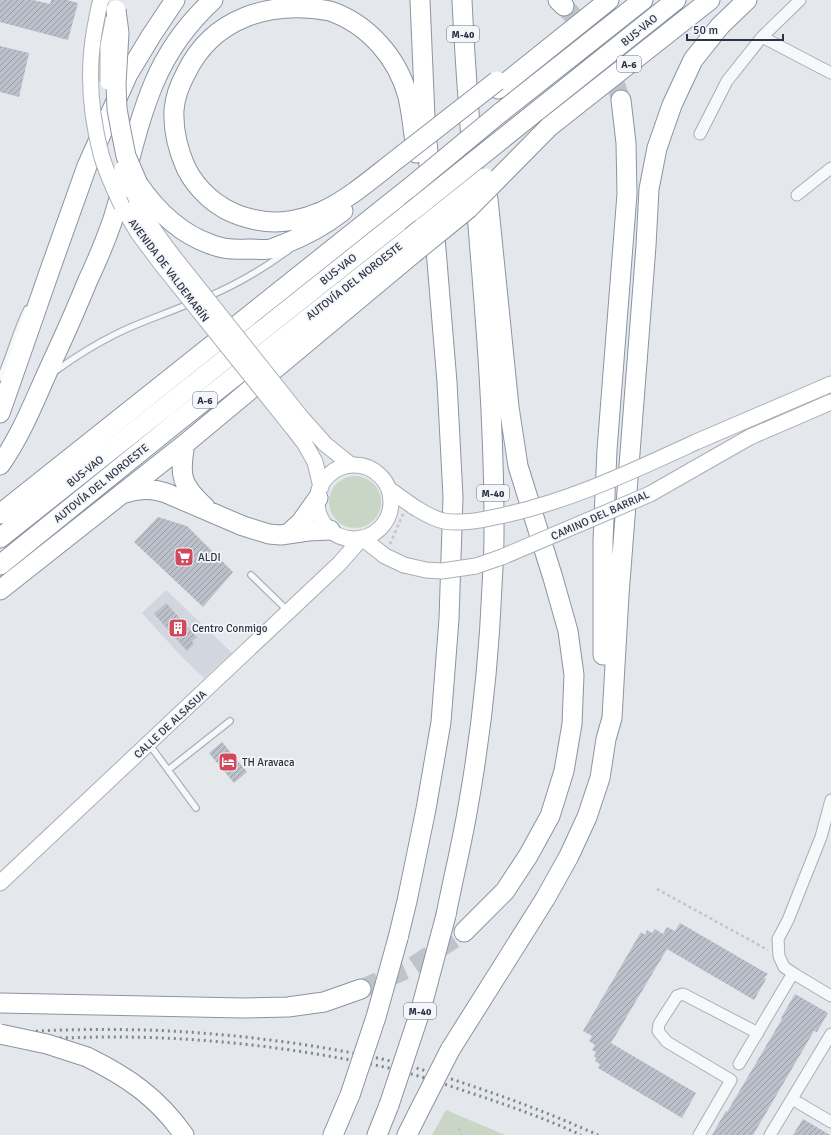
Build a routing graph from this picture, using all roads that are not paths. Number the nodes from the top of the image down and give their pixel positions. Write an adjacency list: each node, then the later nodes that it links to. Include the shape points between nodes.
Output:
1 (175, 0): 24 (highway, via 128,74 87,166)
2 (213, 0): 35 (highway, via 174,46 154,82 99,255 24,425)
3 (420, 0): 29 (highway, via 426,117)
4 (462, 0): 13 (highway, M-40)
5 (609, 0): 17 (highway, bridge, via 562,37 524,61)
6 (643, 0): 41 (highway, bridge)
7 (676, 0): 44 (highway, BUS-VAO, bridge)
8 (710, 0): 22 (highway, AUTOVÍA DEL NOROESTE / A-6, bridge, via 549,127)
9 (747, 0): 52 (highway, via 720,26 693,60 669,112 657,148 649,189 612,718)
10 (800, 0): 12 (street)
11 (112, 3): 19 (highway, bridge, via 119,33 117,109); 23 (main road, AVENIDA DE VALDEMARÍN, bridge, via 98,7 91,45 92,106 101,155 122,206 138,234)
12 (762, 36): 14 (street); 16 (street, via 727,81)
13 (465, 68): 58 (highway, via 489,205 508,399 518,466 568,631 574,675 572,724 564,772 550,816 505,891); 71 (highway, M-40, bridge, via 490,389 494,537 490,623 481,726 468,809 446,916 421,1009 390,1105)
14 (831, 73)
15 (621, 100): 52 (highway, via 626,143 627,194 607,450 603,541 603,717)
16 (700, 134)
17 (402, 160): 21 (highway); 29 (highway, via 322,212 280,223 251,219 214,202 197,186 189,174 177,145 174,125 177,94 196,54 220,28 243,14 262,8 290,4 321,8 348,18 373,36 395,66 408,96)
18 (831, 168): 20 (street)
19 (134, 188): 21 (highway, via 165,217 192,236 210,245 236,250 269,249 302,238); 23 (main road, AVENIDA DE VALDEMARÍN, via 139,207 154,231)
20 (797, 195)
21 (335, 217): 27 (lane, via 267,266 241,281 116,334)
22 (412, 245): 34 (highway); 47 (highway, AUTOVÍA DEL NOROESTE / A-6, via 177,422)
23 (167, 260): 33 (main road, AVENIDA DE VALDEMARÍN, bridge)
24 (50, 267): 25 (lane); 32 (highway)
25 (33, 299)
26 (30, 305): 28 (lane)
27 (57, 370)
28 (0, 378)
29 (447, 382): 70 (highway, bridge, via 453,497 441,722 426,809 398,938 350,1095)
30 (831, 384): 37 (main road, bridge, via 569,497 508,515 472,522 443,521 411,505)
31 (831, 402): 45 (main road, CAMINO DEL BARRIAL, bridge, via 750,437 650,494 476,566 442,571 404,565 385,556)
32 (0, 413)
33 (296, 421): 36 (main road, AVENIDA DE VALDEMARÍN); 39 (main road, AVENIDA DE VALDEMARÍN, via 315,462)
34 (185, 444): 38 (highway); 40 (highway, via 181,470 186,485)
35 (0, 465)
36 (351, 466): 37 (main road, via 374,471); 39 (main road, via 333,472)
37 (389, 489): 45 (main road, via 391,502 386,520 373,534)
38 (123, 493): 40 (highway, via 156,490); 49 (highway)
39 (319, 493): 42 (main road, via 319,512 325,525); 43 (highway, via 301,522)
40 (212, 513): 43 (highway, via 256,530 275,535)
41 (0, 514)
42 (333, 532): 43 (highway, via 308,530); 45 (main road, via 344,538); 46 (main road, via 340,541)
43 (288, 534)
44 (0, 538)
45 (361, 538): 46 (main road, CALLE DE ALSASUA)
46 (339, 564): 50 (main road, CALLE DE ALSASUA)
47 (0, 565)
48 (251, 575): 50 (lane)
49 (0, 590)
50 (288, 611): 53 (main road, CALLE DE ALSASUA)
51 (230, 721): 54 (lane)
52 (606, 739): 72 (highway, bridge, via 600,778 587,818 569,856 545,899 450,1050)
53 (148, 743): 54 (lane); 57 (main road, CALLE DE ALSASUA)
54 (168, 770): 56 (lane)
55 (831, 800): 59 (street, via 821,837 778,939 778,956 784,967)
56 (196, 808)
57 (0, 883)
58 (464, 932)
59 (793, 973): 61 (street); 64 (street)
60 (361, 989): 62 (highway, via 324,1002 288,1007)
61 (831, 996)
62 (0, 1003)
63 (0, 1034): 69 (highway, bridge, via 46,1044 87,1057 112,1069 152,1098)
64 (758, 1034): 66 (street); 73 (street, via 683,994 677,996 658,1024 658,1031 666,1042 731,1080)
65 (831, 1034): 67 (street)
66 (739, 1064)
67 (792, 1099): 68 (street); 74 (street)
68 (831, 1122)
69 (184, 1135)
70 (333, 1135)
71 (377, 1135)
72 (407, 1135)
73 (699, 1135)
74 (770, 1135)

